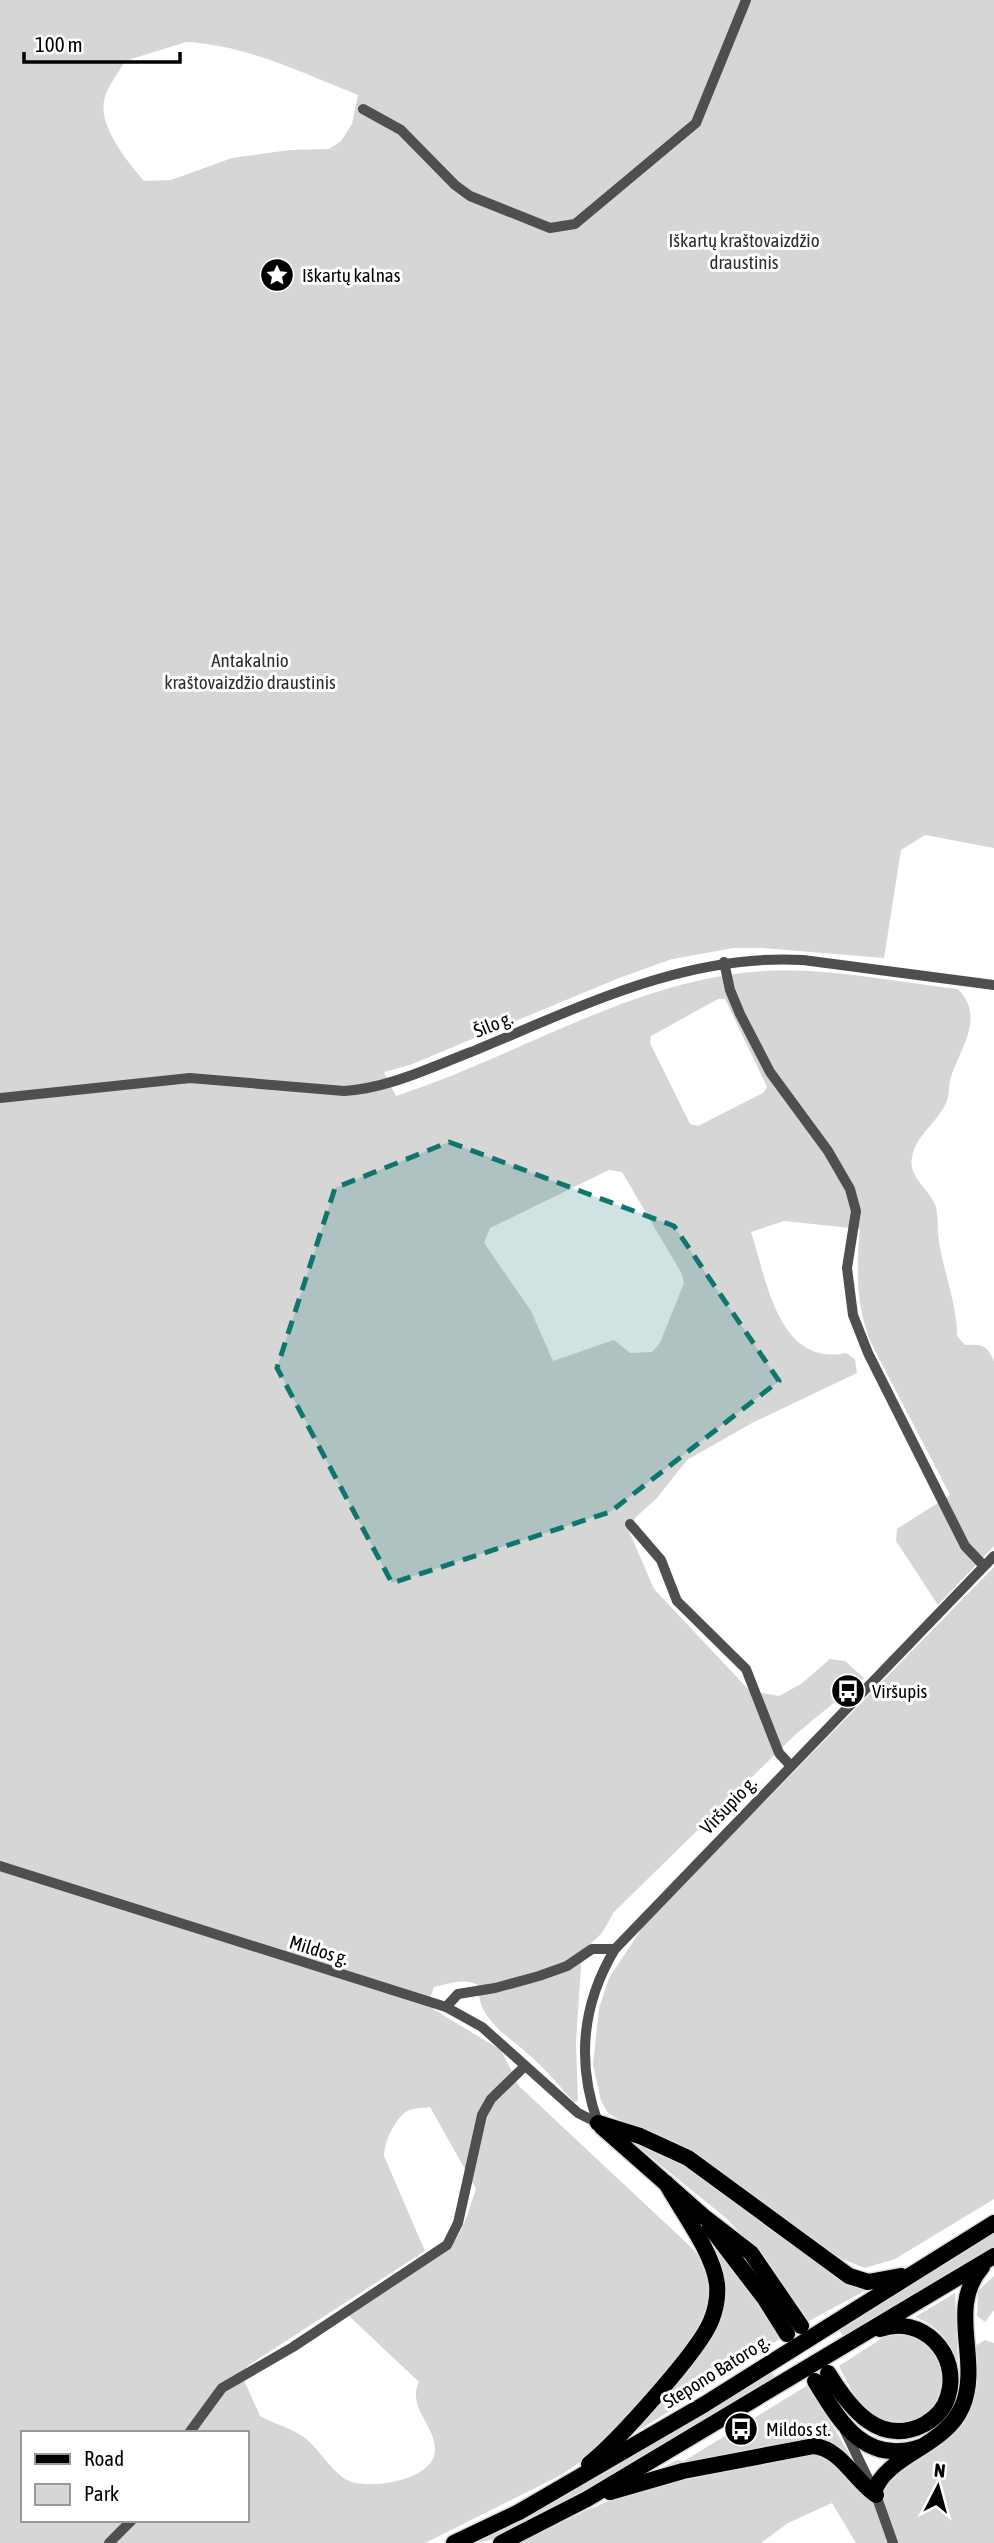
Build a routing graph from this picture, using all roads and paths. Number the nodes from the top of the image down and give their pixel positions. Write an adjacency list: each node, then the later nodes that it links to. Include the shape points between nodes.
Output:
1 (747, 0): 2 (street, via 696,123 575,224 563,228 550,229 470,196 401,130)
2 (363, 109)
3 (724, 962): 4 (street, Šilo g., via 803,960); 5 (street, Šilo g., via 656,979 413,1075 366,1089 190,1078); 8 (street, via 740,1014 771,1072 850,1189 856,1211 848,1280 859,1333 965,1546)
4 (994, 985)
5 (0, 1098)
6 (630, 1524): 9 (street, via 661,1560 677,1601 746,1669 779,1753)
7 (994, 1556): 8 (street, Viršupio g.)
8 (984, 1566): 9 (street, Viršupio g.)
9 (790, 1765): 11 (street, Viršupio g.)
10 (0, 1866): 12 (street, Mildos g.)
11 (615, 1949): 12 (street, via 592,1950 539,1976 458,1994); 14 (street, Viršupio g., via 595,1986 586,2022 584,2068)
12 (446, 2007): 13 (street, Mildos g., via 482,2028)
13 (525, 2066): 14 (street, Mildos g., via 578,2113); 22 (street, via 491,2099 482,2115 458,2223 447,2245 222,2388)
14 (598, 2123): 15 (main road); 18 (main road, via 688,2158 849,2276 868,2282)
15 (666, 2183): 19 (main road, via 751,2253); 24 (main road, via 711,2262 717,2286 711,2321 613,2441)
16 (994, 2222): 18 (main road, Stepono Batoro g.)
17 (994, 2256): 20 (main road); 23 (main road, via 975,2276 966,2295 966,2396 952,2424)
18 (916, 2272): 24 (main road, Stepono Batoro g.)
19 (794, 2330)
20 (862, 2336): 21 (main road, via 901,2325 930,2334 947,2361 948,2396 941,2411 913,2430 894,2431 879,2428 854,2412 822,2377); 26 (main road)
21 (840, 2422): 23 (main road, via 870,2445 900,2450); 25 (street)
22 (190, 2431)
23 (929, 2444): 25 (main road, via 887,2472)
24 (555, 2491): 29 (main road, Stepono Batoro g.)
25 (875, 2493): 26 (main road, via 831,2450 814,2446 682,2471); 31 (street)
26 (587, 2499): 30 (main road)
27 (130, 2522): 28 (street)
28 (109, 2543)
29 (454, 2543)
30 (501, 2543)
31 (893, 2543)

